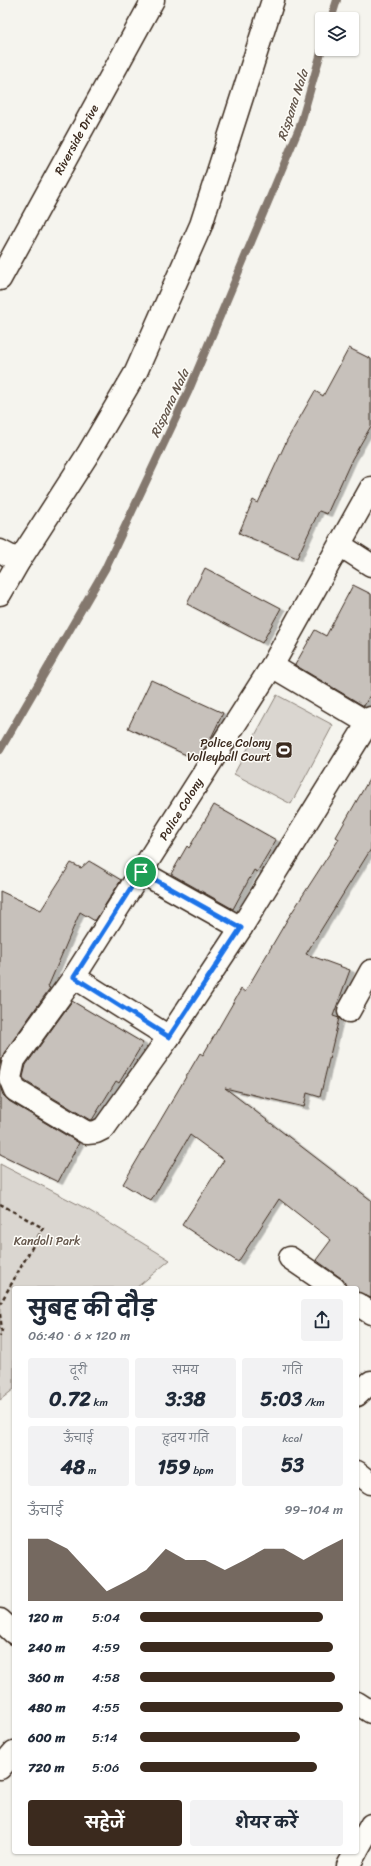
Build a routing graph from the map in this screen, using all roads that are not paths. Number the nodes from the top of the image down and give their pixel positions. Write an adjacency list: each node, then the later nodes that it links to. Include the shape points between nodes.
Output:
1 (153, 0): 3 (street, Riverside Drive)
2 (273, 0): 6 (street, via 201,225 136,372 88,454)
3 (0, 279)
4 (371, 488): 5 (street, Police Colony)
5 (340, 545): 7 (street); 9 (street, Police Colony)
6 (9, 556): 8 (street)
7 (371, 565)
8 (0, 594)
9 (272, 666): 10 (street); 11 (street, Police Colony)
10 (369, 720): 12 (street)
11 (141, 872): 12 (street); 14 (street, Police Colony)
12 (241, 928): 16 (street)
13 (371, 971): 15 (street)
14 (74, 977): 16 (street); 16 (street, Police Colony, via 14,1060 10,1078 15,1090 87,1132 96,1132 109,1122)
15 (349, 1011)
16 (169, 1037)
17 (290, 1258): 18 (street)
18 (331, 1286)
19 (359, 1305): 20 (street)
20 (371, 1313)
21 (371, 1382): 22 (street)
22 (359, 1393)
23 (359, 1474): 24 (street)
24 (371, 1483)
25 (0, 1620): 26 (street)
26 (12, 1631)
27 (359, 1704): 28 (street)
28 (371, 1712)
29 (12, 1754): 30 (street)
30 (0, 1768)
31 (371, 1825): 32 (street)
32 (359, 1847)
33 (355, 1854): 34 (street)
34 (348, 1866)

